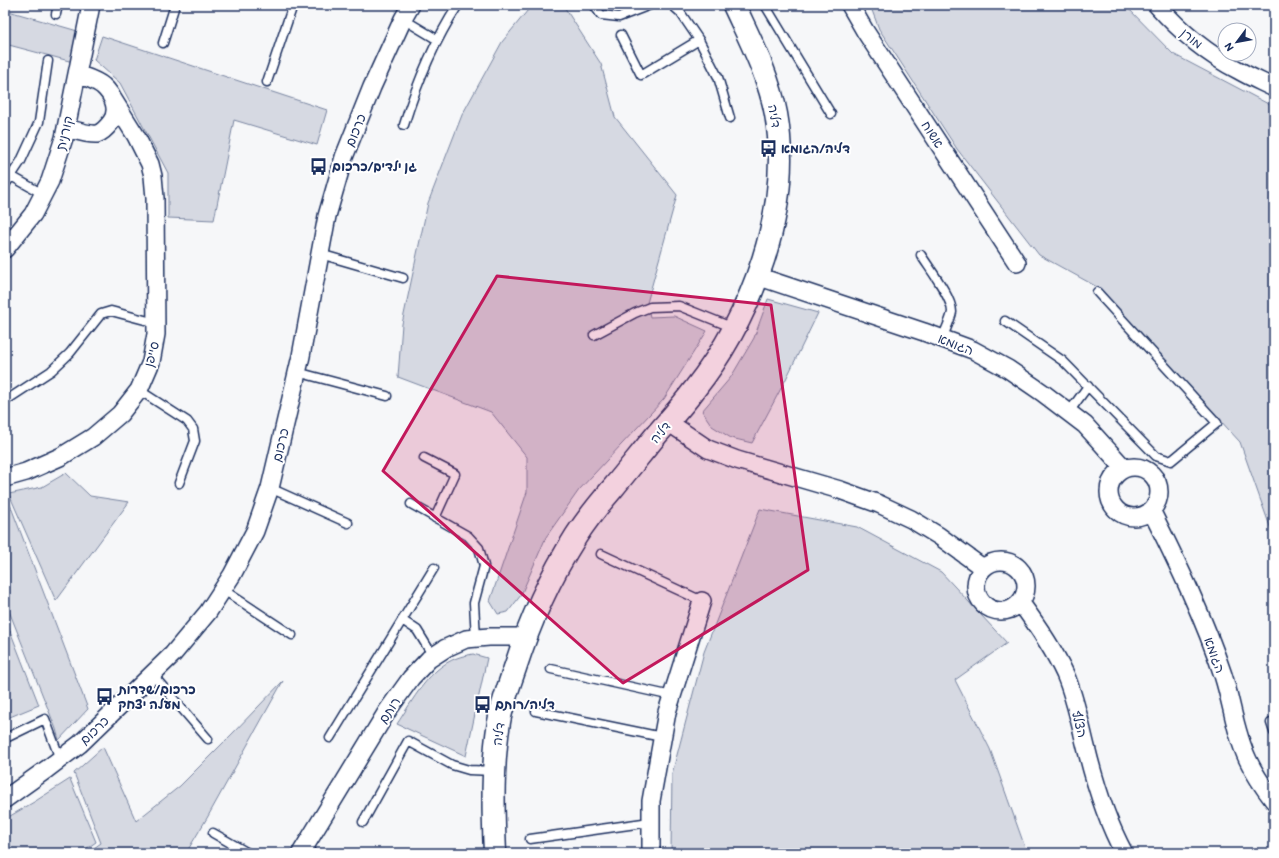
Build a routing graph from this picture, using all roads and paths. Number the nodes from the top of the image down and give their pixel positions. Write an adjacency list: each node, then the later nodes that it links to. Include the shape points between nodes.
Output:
1 (58, 5): 14 (lane)
2 (91, 5): 20 (street, קורנית)
3 (174, 5): 18 (lane)
4 (293, 5): 21 (lane)
5 (458, 5): 16 (lane)
6 (594, 5): 7 (lane, via 601,15 619,18)
7 (650, 5)
8 (672, 5): 17 (lane, via 680,12)
9 (734, 5): 37 (street, דליה, via 764,72 776,113 779,148 779,186 773,224)
10 (765, 5): 24 (lane)
11 (850, 5): 36 (street, אשוח)
12 (1158, 5): 22 (street, מורן, via 1172,22 1197,43 1238,70)
13 (407, 12): 16 (lane); 34 (street, כרכום, via 372,87 344,158)
14 (56, 14)
15 (621, 36): 17 (lane, via 640,75)
16 (438, 40): 26 (lane, via 413,96)
17 (699, 40): 25 (lane, via 718,77)
18 (163, 43)
19 (48, 61): 30 (lane, via 39,122)
20 (77, 74): 23 (street, סייפן, via 102,85); 27 (street, קורנית)
21 (267, 82)
22 (1274, 88)
23 (111, 96): 28 (street, via 116,108 114,118 107,128); 29 (street, סייפן)
24 (831, 114)
25 (730, 118)
26 (404, 125)
27 (66, 128): 28 (street, סייפן); 32 (street, קורנית, via 50,181)
28 (97, 134): 29 (street, סייפן, via 118,134 130,138)
29 (145, 155): 41 (street, סייפן, via 153,176 155,198)
30 (11, 176): 31 (lane); 32 (lane)
31 (5, 185)
32 (43, 194): 33 (street, קורנית, via 33,214)
33 (5, 249)
34 (320, 254): 38 (lane); 45 (street, כרכום)
35 (921, 255): 44 (lane, via 950,304 952,313)
36 (1017, 263)
37 (757, 276): 42 (street, דליה); 44 (street, הגומא)
38 (404, 278)
39 (1097, 292): 46 (lane, via 1217,423 1171,461 1156,456)
40 (1005, 321): 46 (lane, via 1063,361)
41 (156, 323): 47 (street, סייפן, via 151,362); 49 (lane, via 111,311 101,314 70,353 51,371)
42 (735, 328): 43 (lane, via 679,306 650,308 635,313); 51 (street, דליה, via 695,390)
43 (594, 335)
44 (942, 339): 50 (street, הגומא, via 972,350 1008,369)
45 (297, 372): 48 (lane); 56 (street, כרכום)
46 (1088, 386): 50 (lane)
47 (139, 390): 54 (street, סייפן, via 120,414 94,437 62,456); 55 (lane, via 187,421 193,429 195,441)
48 (387, 396)
49 (5, 401)
50 (1069, 412): 53 (street, הגומא, via 1085,425)
51 (668, 422): 63 (street, via 696,441 737,460 879,504 939,536); 69 (street, דליה, via 577,534 544,593)
52 (424, 458): 59 (lane, via 455,474)
53 (1124, 468): 58 (street, via 1140,467 1148,470 1154,477 1159,486 1159,495); 58 (street, via 1111,480 1109,497 1113,505 1126,516 1144,515)
54 (5, 478)
55 (179, 483)
56 (270, 488): 60 (lane); 64 (street, כרכום, via 255,531)
57 (411, 504): 59 (lane)
58 (1151, 510): 85 (street, הגומא, via 1208,635 1248,759)
59 (435, 518): 70 (lane, via 468,536 479,548 484,566 474,603)
60 (348, 523)
61 (602, 554): 65 (lane)
62 (434, 568): 67 (lane)
63 (983, 568): 66 (street, via 990,563 1001,561 1017,566 1025,578 1026,586); 66 (street, via 977,584 980,598 986,605 1002,610 1010,609)
64 (222, 589): 68 (lane); 73 (street, כרכום, via 208,612)
65 (702, 601): 74 (street)
66 (1020, 602): 94 (street, הצלף, via 1037,625 1065,675 1102,804)
67 (402, 620): 71 (lane, via 417,630); 80 (lane)
68 (292, 635)
69 (526, 637): 70 (street, רותם); 83 (street, דליה, via 508,687 500,720)
70 (476, 638): 71 (street, רותם, via 466,639)
71 (434, 656): 91 (street, רותם, via 411,678 388,710)
72 (551, 669): 74 (lane)
73 (152, 674): 81 (lane); 82 (street, כרכום, via 80,744)
74 (672, 696): 79 (street)
75 (536, 711): 79 (lane)
76 (1271, 723): 77 (lane)
77 (1274, 732)
78 (5, 737): 82 (lane, via 45,719)
79 (662, 737): 87 (street)
80 (330, 738)
81 (208, 739)
82 (60, 759): 84 (street, כרכום)
83 (495, 771): 86 (lane, via 469,770 452,765 408,741); 92 (street, דליה)
84 (5, 799)
85 (1274, 801)
86 (363, 822)
87 (650, 822): 89 (lane); 93 (street)
88 (213, 833): 90 (lane)
89 (530, 839)
90 (248, 853)
91 (301, 853)
92 (495, 853)
93 (651, 853)
94 (1124, 853)

